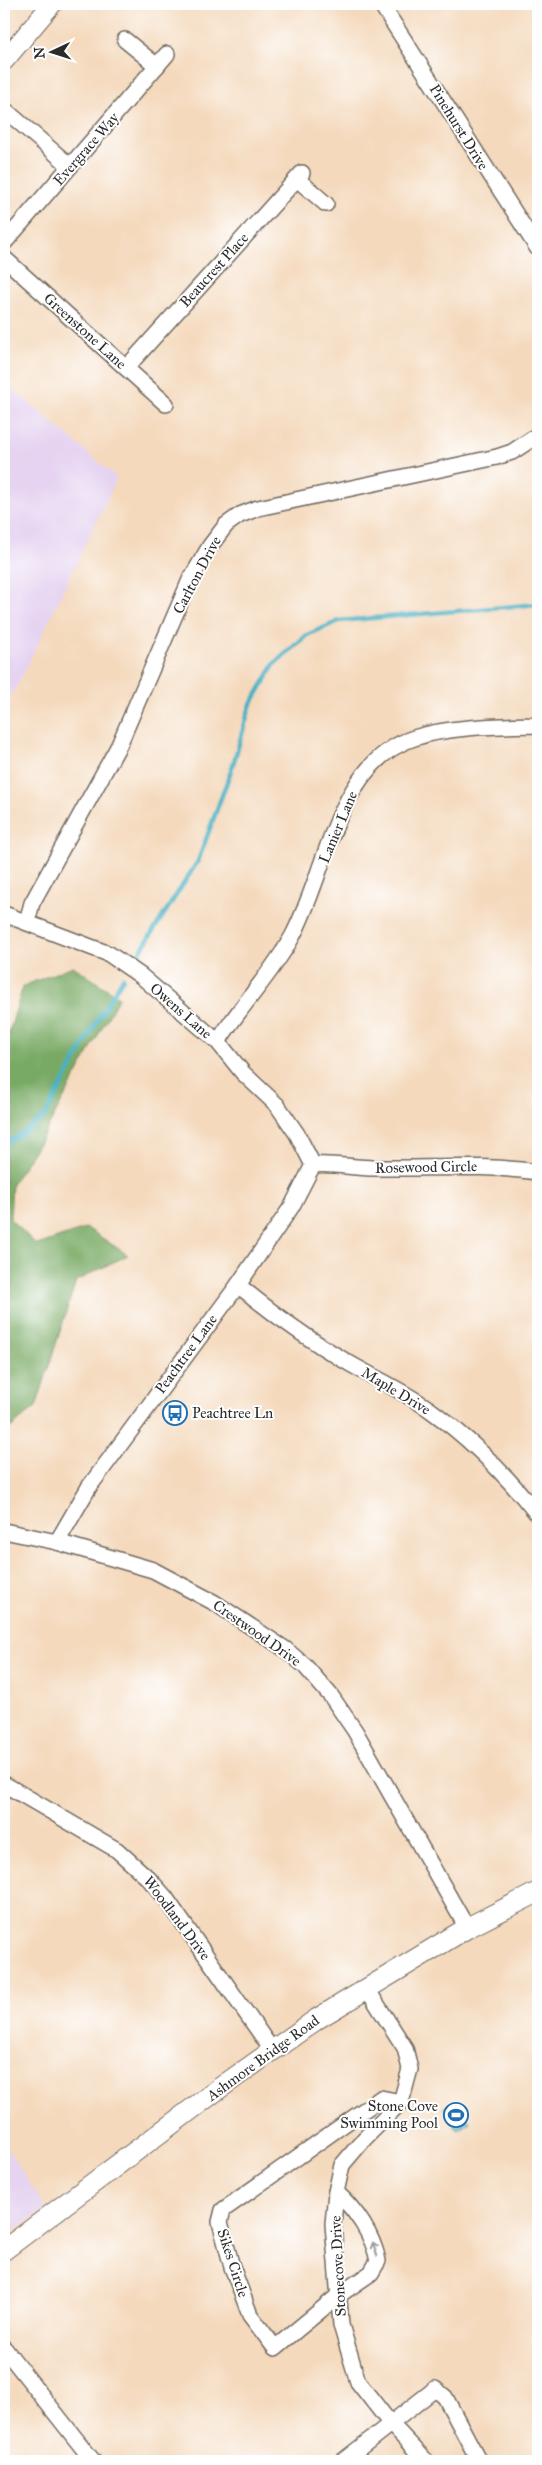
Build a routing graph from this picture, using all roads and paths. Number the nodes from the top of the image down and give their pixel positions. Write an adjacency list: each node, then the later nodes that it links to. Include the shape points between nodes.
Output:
1 (52, 4): 4 (street)
2 (381, 4): 9 (street, Pinehurst Drive)
3 (125, 40): 6 (street, Evergrace Way, via 162,60)
4 (4, 61)
5 (4, 109): 6 (street)
6 (70, 166): 8 (street, Evergrace Way)
7 (326, 204): 11 (street, Beaucrest Place, via 300,176)
8 (4, 243)
9 (538, 249)
10 (4, 258): 11 (street, Greenstone Lane)
11 (126, 368): 12 (street, Greenstone Lane)
12 (166, 404)
13 (538, 435): 16 (street, Carlton Drive, via 512,452 497,457 258,508 226,525 190,580 119,745 32,903)
14 (538, 725): 17 (street, Lanier Lane, via 415,737 388,750 368,767 348,799 292,937)
15 (4, 914): 16 (street, Owens Lane)
16 (27, 922): 17 (street, Owens Lane, via 109,954 141,976)
17 (218, 1042): 18 (street, Owens Lane, via 243,1073 278,1105)
18 (313, 1165): 19 (street, Rosewood Circle, via 372,1168 483,1166); 20 (street, Peachtree Lane, via 292,1206)
19 (538, 1172)
20 (238, 1285): 21 (street, Maple Drive, via 318,1344 402,1392 458,1431 516,1487); 23 (street, Peachtree Lane, via 89,1487)
21 (538, 1515)
22 (4, 1531): 23 (street, Crestwood Drive)
23 (57, 1542): 26 (street, Crestwood Drive, via 153,1570 182,1584 262,1633 305,1666 355,1731)
24 (4, 1784): 28 (street, Woodland Drive, via 117,1850 149,1879)
25 (538, 1892): 26 (main road, Ashmore Bridge Road)
26 (467, 1928): 27 (main road, Ashmore Bridge Road)
27 (367, 1989): 28 (main road, Ashmore Bridge Road); 29 (street, Stonecove Drive, via 405,2048 410,2069)
28 (272, 2050): 31 (main road, Ashmore Bridge Road)
29 (400, 2102): 30 (street, Stonecove Drive, via 342,2165); 32 (street, Sikes Circle, via 382,2098 223,2210 220,2222 250,2315 276,2348)
30 (336, 2192): 32 (street, Stonecove Drive, via 333,2224); 32 (street, one-way to 30, via 371,2273 378,2261 375,2246 349,2204)
31 (4, 2250)
32 (339, 2295): 34 (street, Stonecove Drive, via 341,2325 358,2382)
33 (6, 2354): 35 (street)
34 (390, 2423): 36 (street); 37 (street, Stonecove Drive); 38 (street, via 435,2389 445,2397)
35 (94, 2461)
36 (343, 2461)
37 (426, 2461)
38 (479, 2461)

